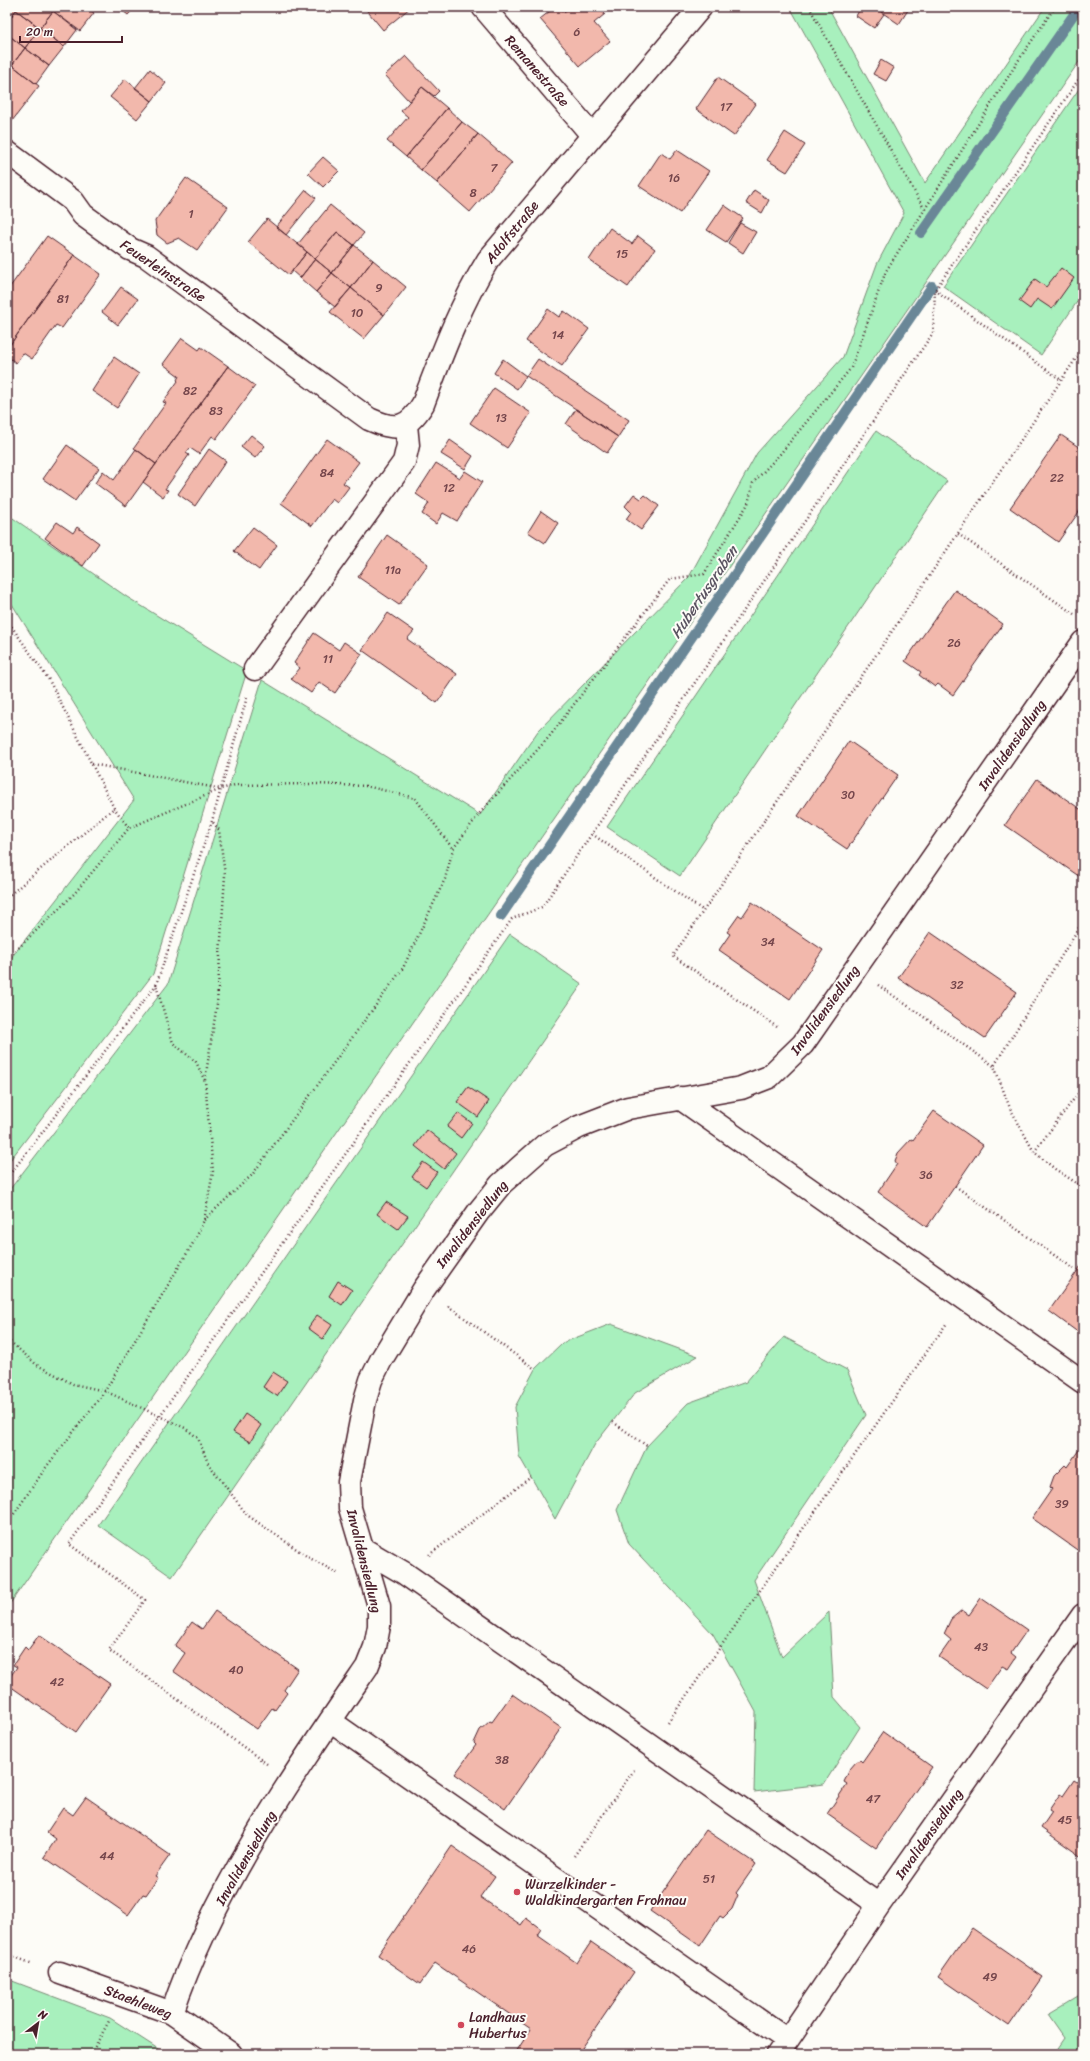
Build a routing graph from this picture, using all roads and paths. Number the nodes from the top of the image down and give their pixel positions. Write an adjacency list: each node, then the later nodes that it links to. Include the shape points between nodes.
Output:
1 (483, 7): 6 (street, Remanestraße)
2 (701, 7): 6 (street, Adolfstraße)
3 (810, 7): 8 (path)
4 (1055, 7): 8 (path)
5 (1083, 73): 9 (path)
6 (592, 135): 12 (street, Adolfstraße, via 488,260 456,318 423,404 416,416)
7 (7, 152): 12 (street, Feuerleinstraße, via 73,201 83,216 130,249 146,256 369,419 385,426)
8 (925, 210): 24 (path, via 886,271 851,368 753,483 748,504 704,574 670,579 549,737 479,814)
9 (934, 290): 11 (path); 23 (path, via 933,333)
10 (1083, 348): 11 (path)
11 (1061, 380): 13 (path)
12 (406, 425): 17 (street, via 408,446 404,462)
13 (958, 534): 14 (path); 26 (path)
14 (1076, 615)
15 (7, 620): 18 (path, via 49,680)
16 (1083, 642): 29 (street, Invalidensiedlung)
17 (255, 669): 19 (path)
18 (92, 764): 19 (path); 20 (path)
19 (220, 789): 21 (path); 22 (path); 24 (path, via 235,785 366,786 415,798)
20 (114, 808): 22 (path); 25 (path)
21 (212, 821): 30 (path); 33 (path, via 219,830 224,875 217,1004)
22 (129, 828): 28 (path, via 74,894)
23 (592, 834): 26 (path); 50 (path, via 542,907 512,919)
24 (453, 849): 42 (path, via 445,880 403,968 252,1176)
25 (7, 897)
26 (704, 911): 31 (path, via 673,956)
27 (1083, 921): 32 (path)
28 (7, 959)
29 (855, 970): 31 (street, Invalidensiedlung); 32 (path)
30 (156, 984): 33 (path, via 173,1043 196,1062); 38 (path)
31 (803, 1044): 35 (street, Invalidensiedlung, via 768,1077 741,1088)
32 (994, 1066): 36 (path, via 1010,1108)
33 (205, 1081): 42 (path, via 213,1172)
34 (1083, 1087): 36 (path)
35 (680, 1098): 44 (street, Invalidensiedlung, via 628,1108 579,1127 545,1145 501,1184); 45 (street)
36 (1034, 1152): 39 (path)
37 (1083, 1177): 39 (path)
38 (7, 1178)
39 (1078, 1184): 40 (path)
40 (1083, 1185)
41 (955, 1186): 43 (path)
42 (204, 1220): 49 (path, via 196,1238)
43 (1077, 1271)
44 (424, 1289): 47 (path); 55 (street, Invalidensiedlung, via 381,1360 365,1400 349,1482 350,1508)
45 (965, 1298): 48 (street); 60 (path)
46 (7, 1339): 49 (path, via 37,1365 73,1384)
47 (535, 1369)
48 (1083, 1382)
49 (105, 1391): 50 (path); 54 (path, via 47,1466)
50 (161, 1416): 57 (path, via 198,1438 208,1463 247,1515 308,1557 338,1574); 61 (path, via 69,1544 145,1600 109,1650)
51 (613, 1422): 52 (path)
52 (647, 1446)
53 (531, 1477): 56 (path)
54 (7, 1524)
55 (363, 1549): 56 (street); 57 (street, Invalidensiedlung)
56 (404, 1574): 60 (street)
57 (370, 1575): 59 (street, Invalidensiedlung, via 379,1606 380,1626 375,1647 367,1667)
58 (1083, 1615): 63 (street, Invalidensiedlung)
59 (330, 1721): 61 (street, Invalidensiedlung); 62 (street)
60 (651, 1746): 62 (path); 63 (street)
61 (290, 1781): 66 (street, Invalidensiedlung, via 231,1880 184,1975)
62 (557, 1879): 67 (street)
63 (880, 1905): 67 (street, Invalidensiedlung)
64 (60, 1973): 65 (street, Staehleweg)
65 (123, 1996): 66 (street, Staehleweg); 68 (path)
66 (172, 2013): 69 (street, Staehleweg)
67 (783, 2047)
68 (91, 2054)
69 (231, 2054)

